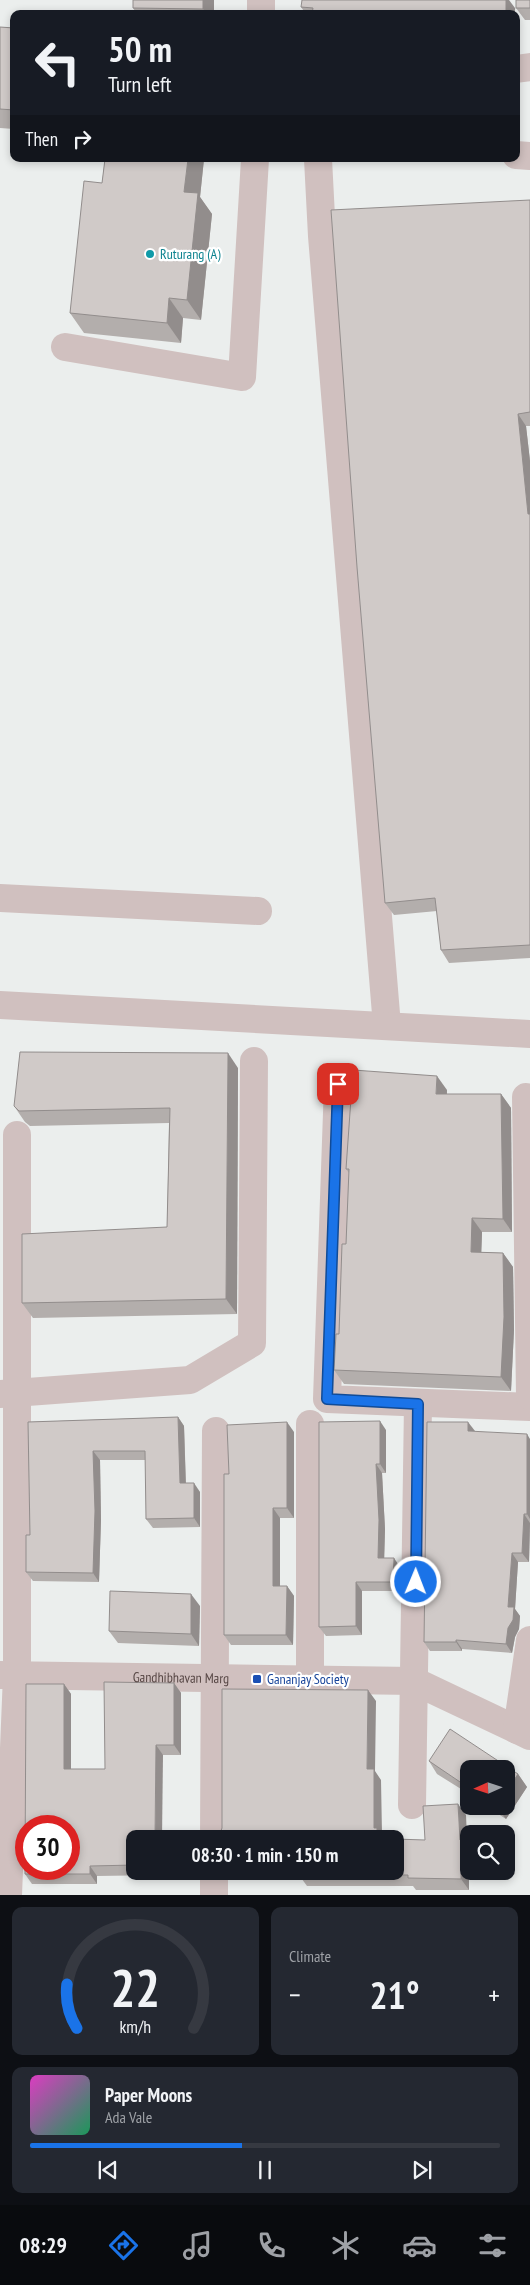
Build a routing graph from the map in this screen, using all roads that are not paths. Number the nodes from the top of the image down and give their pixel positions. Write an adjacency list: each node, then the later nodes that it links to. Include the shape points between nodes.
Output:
1 (255, 162): 3 (street, via 242,377)
2 (318, 162): 7 (street, via 322,246)
3 (65, 346)
4 (0, 898): 5 (street)
5 (258, 911)
6 (0, 1005): 7 (street)
7 (387, 1026): 8 (street)
8 (530, 1034)
9 (254, 1061): 14 (street, via 252,1343 190,1380)
10 (338, 1084): 16 (street, via 327,1399)
11 (526, 1097): 13 (street)
12 (17, 1135): 14 (street)
13 (529, 1244): 15 (street)
14 (8, 1394): 21 (street)
15 (530, 1396)
16 (418, 1404): 17 (street); 24 (street)
17 (530, 1407)
18 (310, 1424): 23 (street)
19 (216, 1431): 22 (street)
20 (530, 1640): 25 (street)
21 (8, 1675): 22 (street, Gandhibhavan Marg); 28 (street)
22 (215, 1678): 23 (street, Gandhibhavan Marg); 27 (street)
23 (310, 1679): 24 (street, Gandhibhavan Marg)
24 (414, 1681): 25 (street, Gandhibhavan Marg); 26 (street)
25 (524, 1733)
26 (412, 1805)
27 (214, 1830)
28 (5, 1836): 30 (street)
29 (214, 1880): 31 (street)
30 (8, 1895)
31 (214, 1895)

